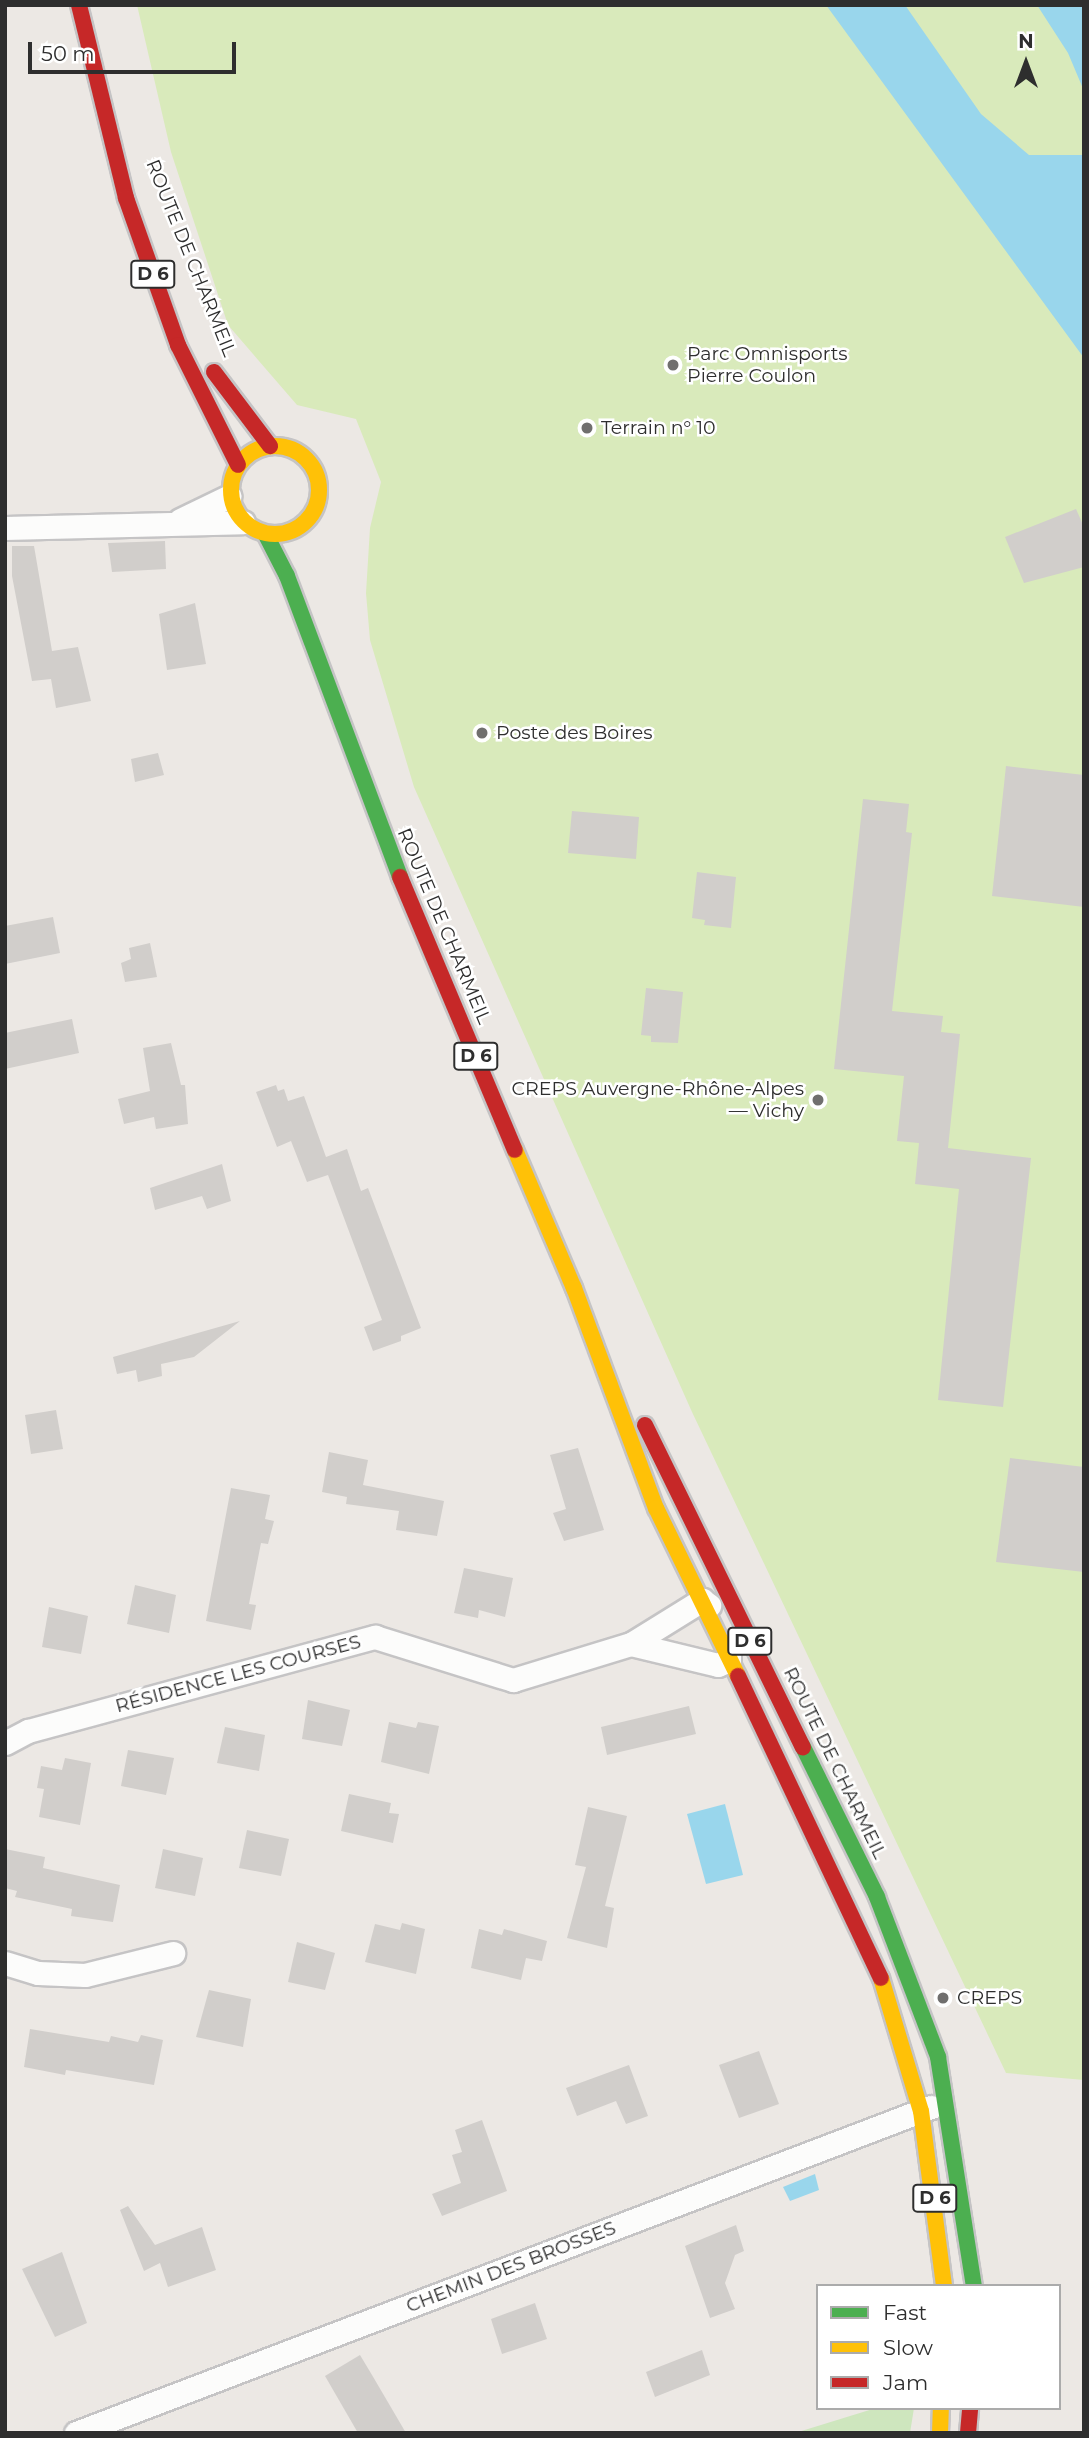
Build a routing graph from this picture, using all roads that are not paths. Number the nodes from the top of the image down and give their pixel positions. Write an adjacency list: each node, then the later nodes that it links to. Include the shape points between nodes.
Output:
1 (79, 5): 2 (main road, ROUTE DE CHARMEIL / D 6)
2 (95, 74): 3 (main road, ROUTE DE CHARMEIL / D 6); 6 (main road, ROUTE DE CHARMEIL / D 6, via 126,198 178,345)
3 (175, 284)
4 (206, 356): 5 (main road, ROUTE DE CHARMEIL, via 241,412)
5 (270, 446): 6 (main road, via 254,451); 8 (main road, via 289,448 316,472 320,491)
6 (238, 465): 7 (main road)
7 (230, 496): 9 (main road); 10 (street)
8 (309, 519): 12 (main road, via 289,533); 13 (main road)
9 (243, 522): 10 (street); 12 (main road)
10 (164, 526): 11 (street)
11 (5, 528)
12 (266, 535): 15 (main road, ROUTE DE CHARMEIL / D 6, via 287,576)
13 (308, 541)
14 (308, 582): 15 (main road, ROUTE DE CHARMEIL / D 6)
15 (314, 655): 16 (main road, ROUTE DE CHARMEIL / D 6, via 377,823)
16 (574, 1288): 17 (main road, ROUTE DE CHARMEIL / D 6, via 681,1494); 18 (main road, ROUTE DE CHARMEIL / D 6, via 656,1508)
17 (723, 1586): 19 (street); 22 (main road, ROUTE DE CHARMEIL / D 6)
18 (702, 1600): 19 (street); 20 (street, RÉSIDENCE LES COURSES); 21 (main road, ROUTE DE CHARMEIL / D 6)
19 (727, 1620): 21 (street); 22 (street, via 768,1703)
20 (631, 1644): 21 (street, via 718,1665); 23 (street, RÉSIDENCE LES COURSES, via 513,1680 375,1637 28,1731)
21 (729, 1660): 27 (main road, ROUTE DE CHARMEIL / D 6, via 858,1923 892,2005)
22 (792, 1724): 26 (main road, ROUTE DE CHARMEIL / D 6, via 877,1896 938,2057)
23 (5, 1743)
24 (173, 1953): 25 (street, via 85,1975 38,1973)
25 (5, 1963)
26 (947, 2102): 27 (street, CHEMIN DES BROSSES); 29 (main road, ROUTE DE CHARMEIL / D 6)
27 (921, 2111): 28 (main road, ROUTE DE CHARMEIL / D 6); 32 (street, CHEMIN DES BROSSES)
28 (944, 2284)
29 (974, 2284)
30 (941, 2410): 33 (main road)
31 (970, 2410): 34 (main road)
32 (76, 2433)
33 (940, 2433)
34 (968, 2433)

